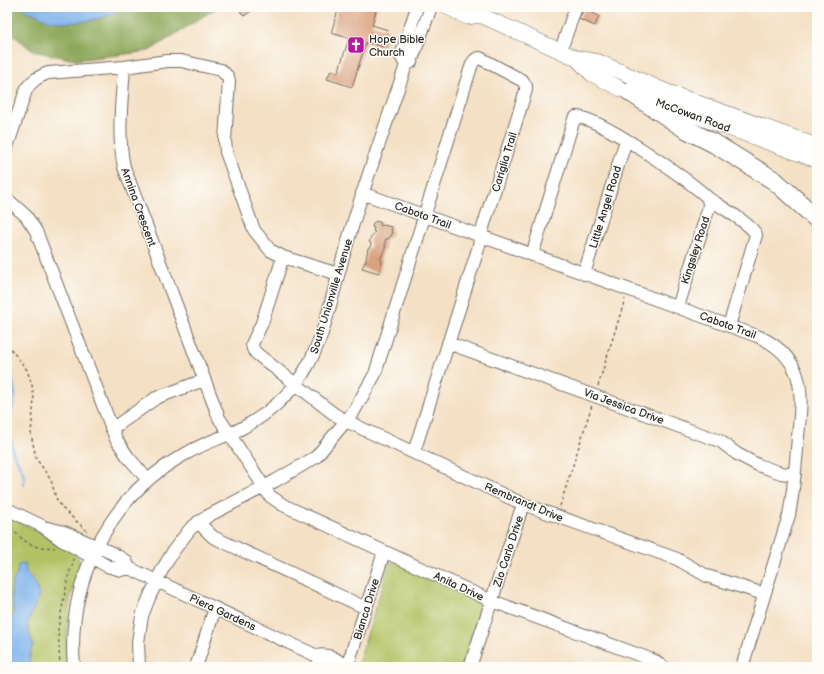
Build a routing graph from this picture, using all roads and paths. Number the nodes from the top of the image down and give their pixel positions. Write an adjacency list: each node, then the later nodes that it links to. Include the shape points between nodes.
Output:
1 (417, 7): 8 (street, South Unionville Avenue, via 402,56)
2 (431, 7): 8 (street, South Unionville Avenue, via 411,62)
3 (448, 7): 5 (main road, McCowan Road, via 467,17)
4 (576, 7): 6 (street)
5 (478, 11): 6 (main road, McCowan Road)
6 (560, 52): 7 (main road, McCowan Road)
7 (576, 58): 10 (main road, McCowan Road, via 592,74); 12 (main road, McCowan Road, via 599,62 665,91)
8 (406, 65): 15 (street, South Unionville Avenue)
9 (124, 67): 13 (street, via 48,73 35,79 26,90); 22 (street, via 181,61 216,69 228,77 226,152 254,230 270,250); 29 (street, Annina Crescent, via 120,134 124,167)
10 (630, 92): 14 (main road, McCowan Road); 19 (highway, via 684,128 775,181)
11 (626, 140): 17 (street, via 670,168); 21 (street, via 584,118 574,120); 24 (street, Little Angel Road)
12 (817, 146)
13 (7, 147)
14 (817, 160)
15 (362, 193): 18 (street, Caboto Trail); 23 (street, South Unionville Avenue)
16 (7, 198): 32 (street, via 26,216 39,238)
17 (708, 198): 25 (street, Kingsley Road, via 708,210); 26 (street, via 749,226 756,235)
18 (424, 216): 20 (street, Caboto Trail); 20 (street, Cariglia Trail, via 473,62 475,59 483,59 523,81 526,90); 31 (street, via 375,374)
19 (817, 219)
20 (481, 236): 21 (street, Caboto Trail); 27 (street, Cariglia Trail)
21 (532, 254): 24 (street, Caboto Trail)
22 (283, 257): 23 (street); 30 (street, Rembrandt Drive, via 252,347 257,354)
23 (338, 274): 30 (street, South Unionville Avenue, via 318,345)
24 (584, 274): 25 (street, Caboto Trail)
25 (678, 307): 26 (street, Caboto Trail)
26 (728, 326): 35 (street, Caboto Trail, via 774,345 787,357 795,371 800,387 800,399)
27 (448, 343): 34 (street, Cariglia Trail); 35 (street, Via Jessica Drive, via 689,430 720,442 758,465)
28 (7, 344): 43 (path, via 27,370 32,385 34,399 31,434 36,458 51,480 62,508)
29 (204, 380): 32 (street, via 156,398); 33 (street, Annina Crescent, via 219,418)
30 (296, 384): 31 (street, Rembrandt Drive); 33 (street, South Unionville Avenue, via 264,414)
31 (346, 421): 34 (street, Rembrandt Drive); 37 (street, via 316,457)
32 (111, 428): 36 (street, via 128,458)
33 (229, 434): 36 (street, South Unionville Avenue, via 183,455); 37 (street, Annina Crescent)
34 (414, 452): 38 (street, Rembrandt Drive)
35 (795, 476): 51 (street, Caboto Trail, via 789,515)
36 (148, 480): 44 (street, South Unionville Avenue, via 121,508)
37 (264, 487): 40 (street); 46 (street, Anita Drive, via 270,496 283,505)
38 (523, 504): 51 (street, Rembrandt Drive, via 677,559 707,576); 52 (street, Zio Carlo Drive)
39 (7, 509): 42 (street, Piera Gardens)
40 (198, 522): 50 (street, via 174,550); 54 (street, via 213,537)
41 (7, 524): 45 (path, via 30,544)
42 (42, 526): 44 (street, Piera Gardens, via 64,532); 48 (street, Piera Gardens, via 60,540)
43 (88, 532)
44 (96, 546): 48 (street, South Unionville Avenue); 49 (street, Piera Gardens, via 126,561)
45 (55, 548)
46 (384, 552): 52 (street, Anita Drive); 54 (street, Bianca Drive)
47 (72, 557): 56 (path, via 74,562 69,573 58,628)
48 (91, 557): 49 (street, Piera Gardens, via 107,566 121,570); 57 (street, South Unionville Avenue, via 77,606 73,636)
49 (129, 568): 50 (street, Piera Gardens)
50 (157, 581): 53 (street, Piera Gardens); 58 (street, via 142,616 138,642)
51 (764, 594): 64 (street, Caboto Trail)
52 (492, 601): 62 (street, Zio Carlo Drive); 63 (street, Anita Drive, via 650,659)
53 (215, 608): 55 (street, Piera Gardens); 59 (street)
54 (366, 608): 61 (street, Bianca Drive)
55 (317, 656): 60 (street, Piera Gardens, via 321,664); 61 (street, Piera Gardens, via 325,654)
56 (60, 667)
57 (74, 667)
58 (139, 667)
59 (196, 667)
60 (328, 667)
61 (347, 667)
62 (470, 667)
63 (663, 667)
64 (742, 667)

